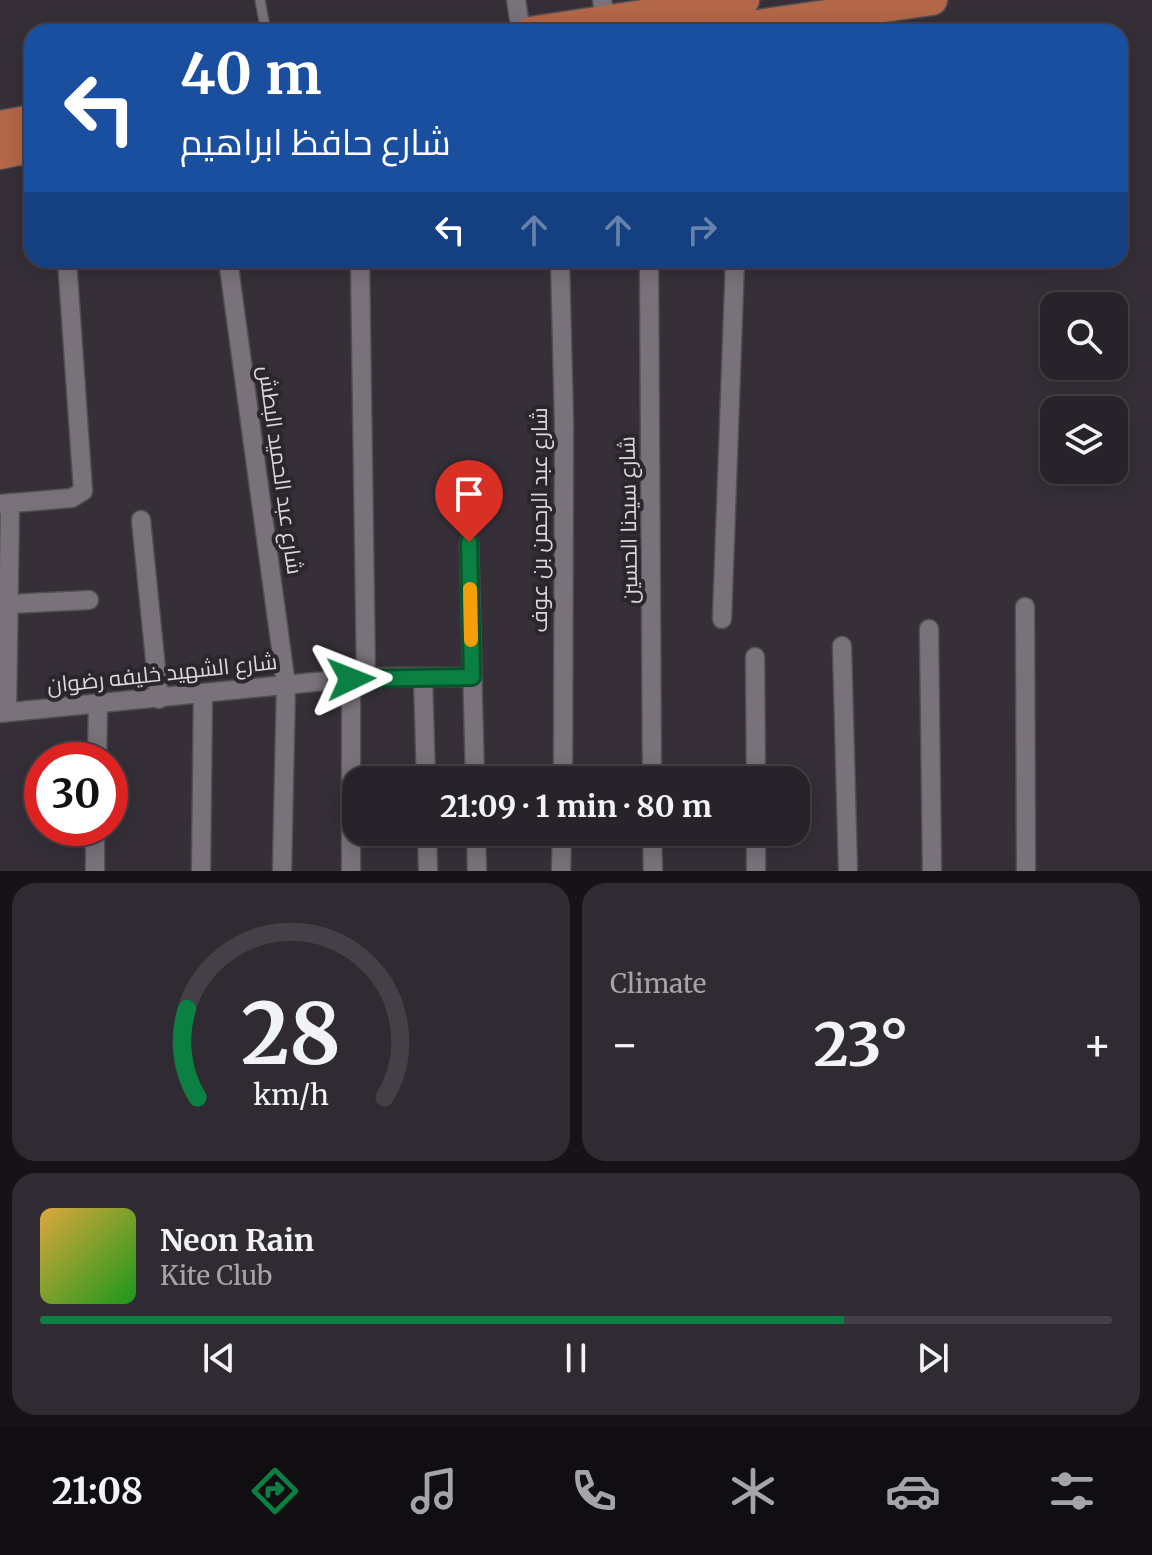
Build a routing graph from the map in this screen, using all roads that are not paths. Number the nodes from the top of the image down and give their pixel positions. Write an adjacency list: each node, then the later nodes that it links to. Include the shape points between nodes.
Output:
1 (260, 0): 7 (lane)
2 (516, 0): 8 (street)
3 (932, 0): 6 (main road)
4 (682, 5): 5 (main road); 6 (main road)
5 (604, 10): 9 (main road)
6 (744, 20)
7 (264, 24)
8 (520, 24)
9 (557, 24)
10 (24, 122): 11 (main road)
11 (0, 126)
12 (24, 149): 13 (main road)
13 (0, 154)
14 (68, 268): 20 (street, via 83,491 72,498)
15 (229, 268): 33 (street, شارع عبد الحميد البطش)
16 (360, 268): 32 (street)
17 (560, 268): 41 (street, شارع عبد الرحمن بن عوف)
18 (649, 268): 42 (street, شارع سيدنا الحسين)
19 (735, 268): 26 (street)
20 (5, 504): 24 (street)
21 (141, 520): 35 (street)
22 (469, 542): 31 (street)
23 (89, 600): 24 (street)
24 (9, 604): 37 (street)
25 (1025, 607): 61 (street)
26 (722, 619)
27 (929, 629): 60 (street)
28 (842, 646): 59 (street)
29 (755, 657): 43 (street)
30 (423, 677): 31 (street, شارع الشهيد خليفه رضوان); 32 (street, شارع الشهيد خليفه رضوان); 39 (street)
31 (472, 677): 40 (street)
32 (358, 678): 33 (street, شارع الشهيد خليفه رضوان); 53 (street)
33 (286, 685): 34 (street, شارع الشهيد خليفه رضوان); 52 (street, شارع عبد الحميد البطش)
34 (203, 694): 35 (street, شارع الشهيد خليفه رضوان); 51 (street)
35 (159, 699): 36 (street, شارع الشهيد خليفه رضوان)
36 (98, 704): 37 (street, شارع الشهيد خليفه رضوان); 38 (street)
37 (4, 712)
38 (97, 742)
39 (426, 766)
40 (475, 766)
41 (563, 766)
42 (652, 766)
43 (756, 766)
44 (95, 846): 50 (street)
45 (427, 846): 54 (street)
46 (476, 846): 55 (street)
47 (562, 846): 56 (street)
48 (652, 846): 57 (street)
49 (756, 846): 58 (street)
50 (95, 871)
51 (201, 871)
52 (282, 871)
53 (351, 871)
54 (428, 871)
55 (477, 871)
56 (561, 871)
57 (653, 871)
58 (756, 871)
59 (848, 871)
60 (932, 871)
61 (1026, 871)

